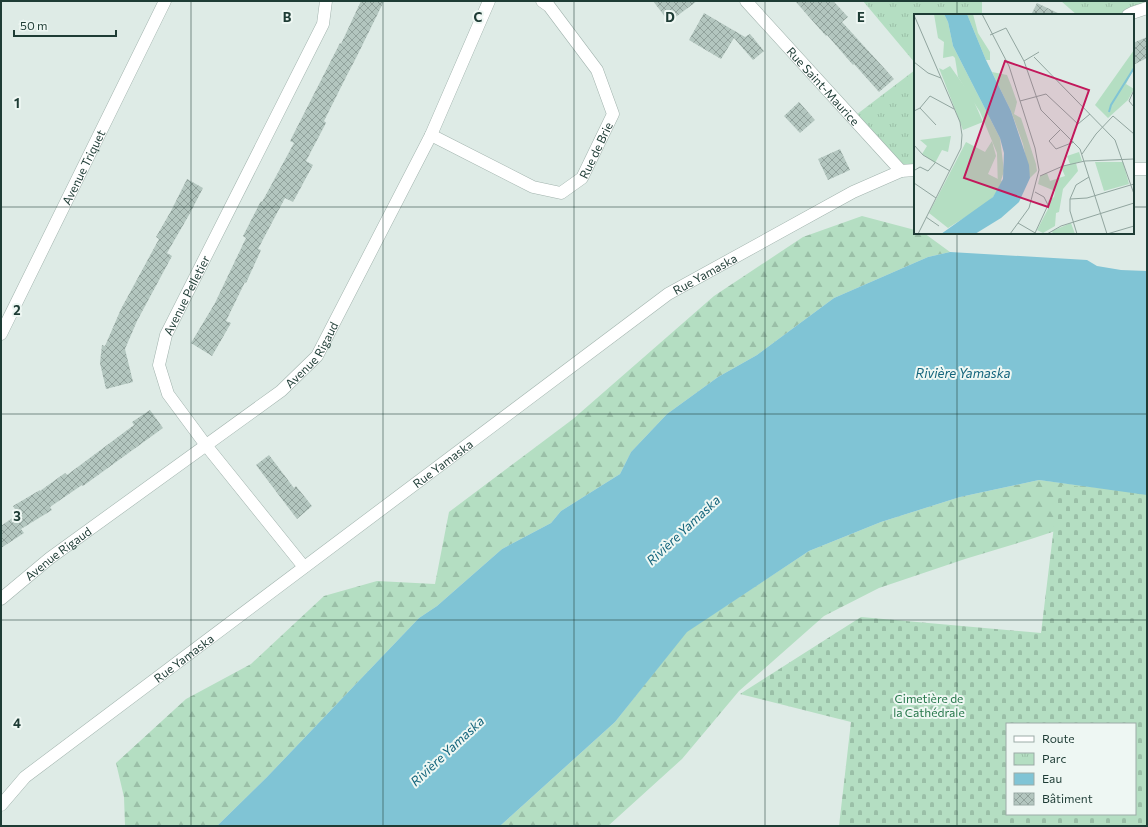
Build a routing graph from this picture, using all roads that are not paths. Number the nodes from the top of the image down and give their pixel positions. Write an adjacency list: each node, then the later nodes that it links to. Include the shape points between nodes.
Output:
1 (165, 1): 13 (street, Avenue Triquet)
2 (326, 1): 14 (street, Avenue Pelletier, via 323,24 166,335 159,365 168,394)
3 (489, 1): 8 (street, Avenue Rigaud)
4 (542, 1): 8 (street, Rue de Brie, via 549,6 597,70 613,114 582,178 561,193 533,187)
5 (746, 1): 12 (street, Rue Saint-Maurice)
6 (1147, 8): 7 (street)
7 (1130, 14)
8 (431, 135): 14 (street, Avenue Rigaud, via 316,356 280,391)
9 (1134, 169): 10 (street)
10 (1147, 169)
11 (914, 170): 12 (street, Rue Yamaska)
12 (901, 171): 15 (street, Rue Yamaska, via 853,192 668,294)
13 (1, 334)
14 (205, 444): 15 (street, Avenue Pelletier); 16 (street, Avenue Rigaud, via 50,558)
15 (304, 567): 17 (street, Rue Yamaska, via 25,777)
16 (1, 599)
17 (1, 805)

